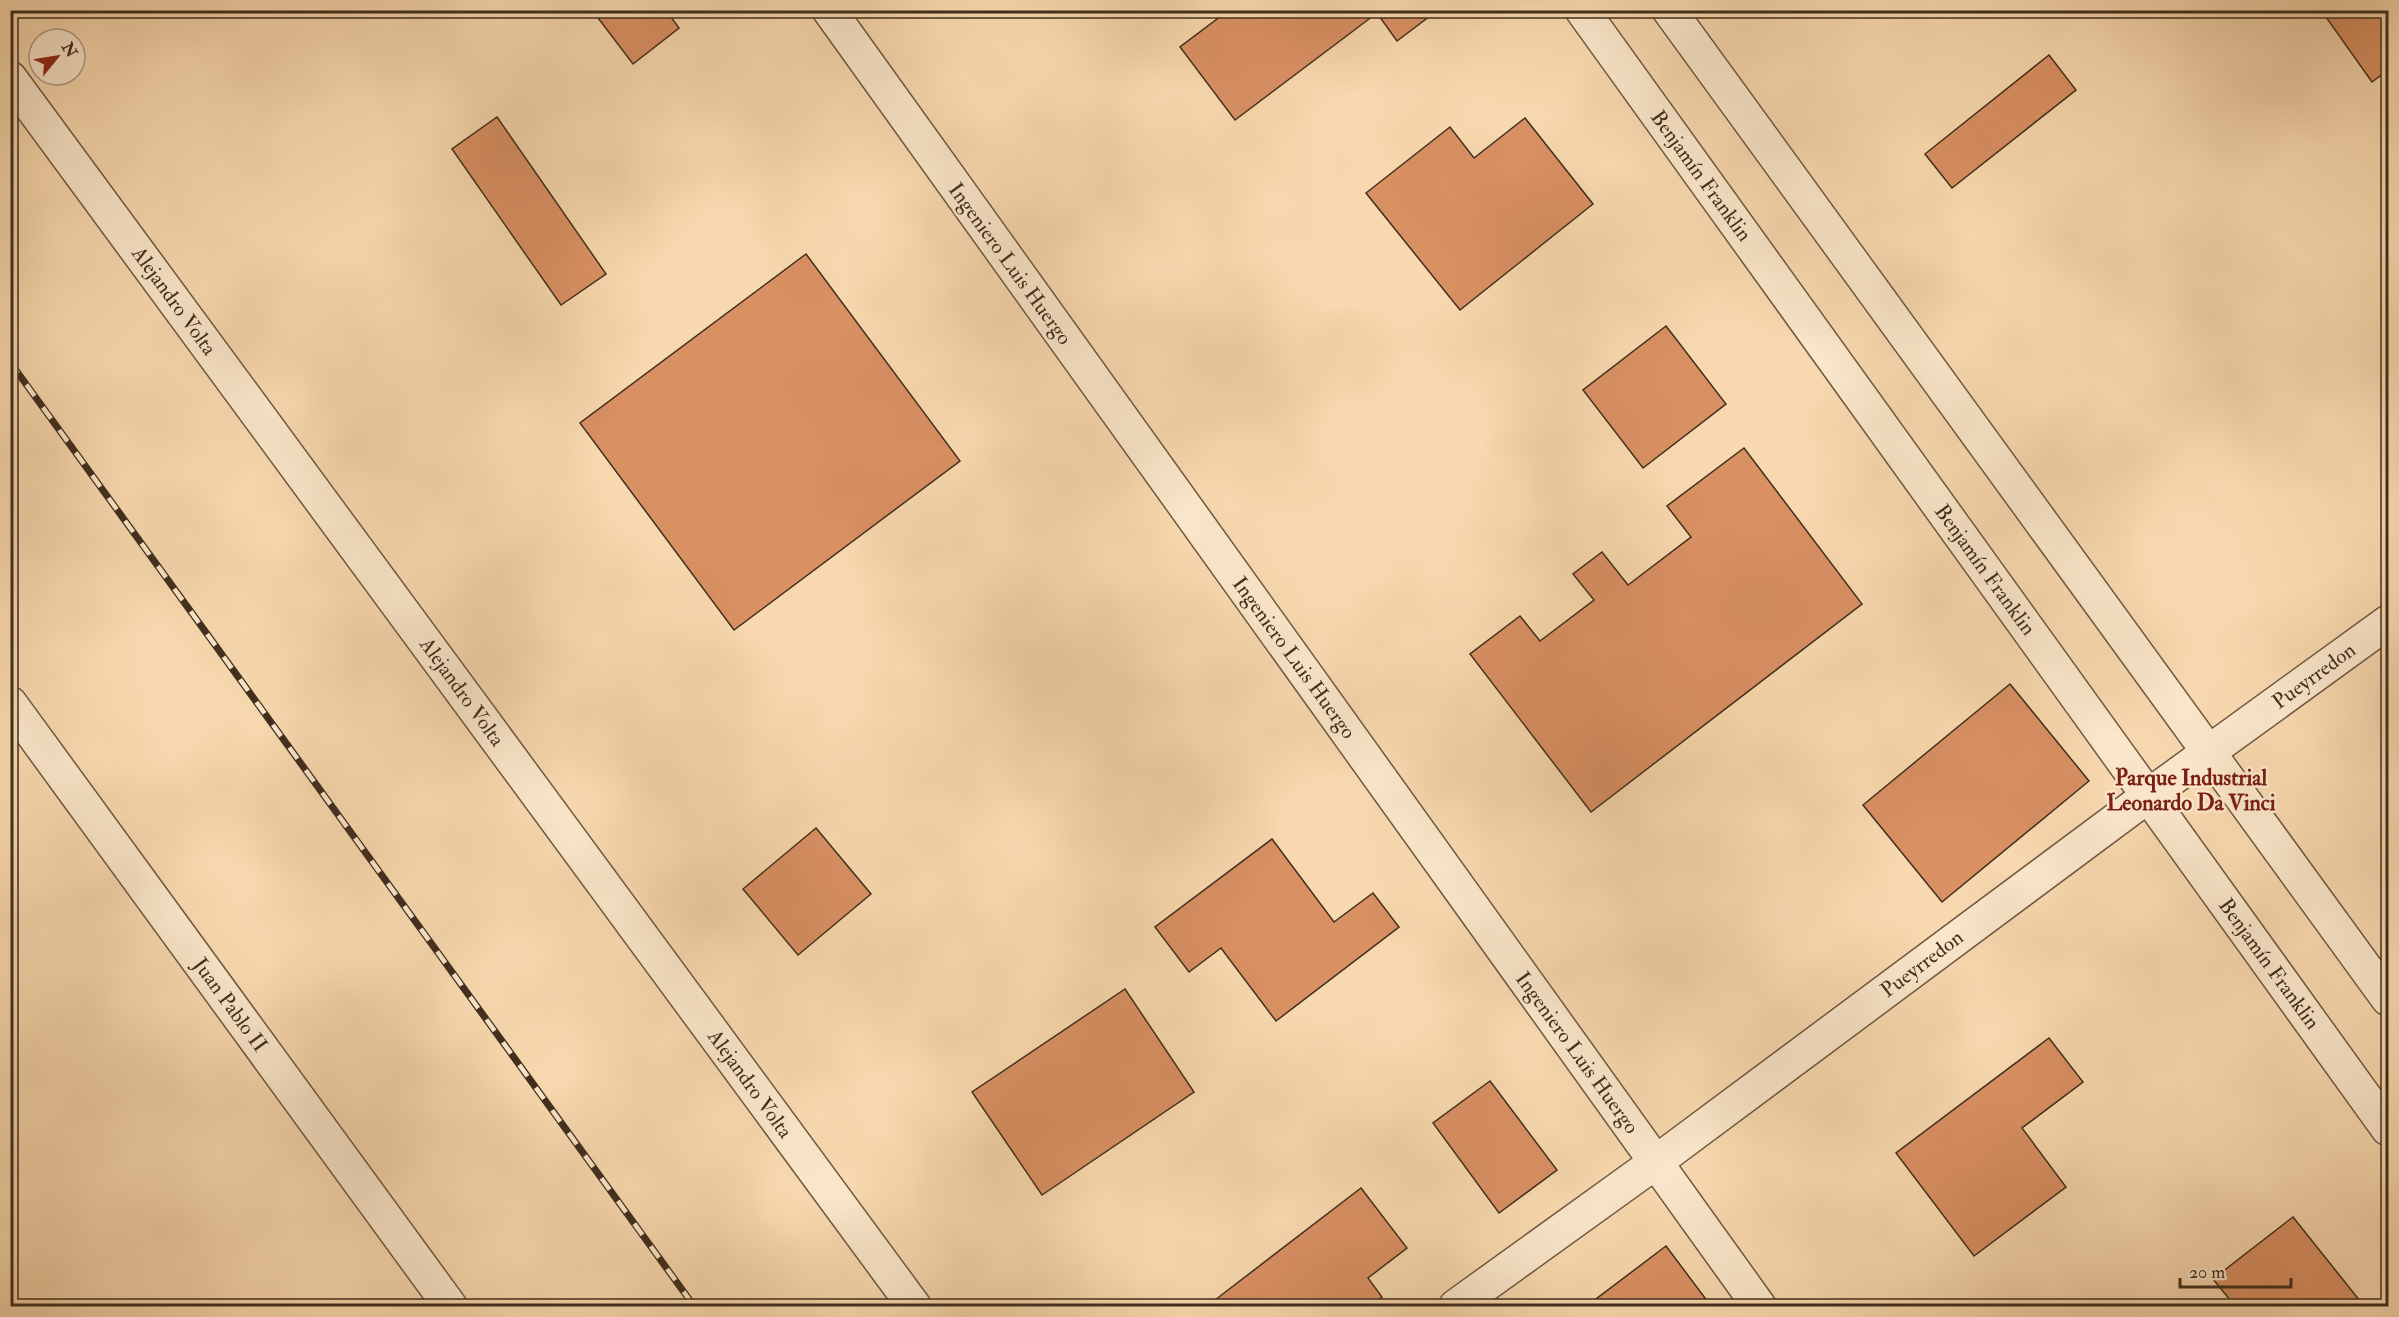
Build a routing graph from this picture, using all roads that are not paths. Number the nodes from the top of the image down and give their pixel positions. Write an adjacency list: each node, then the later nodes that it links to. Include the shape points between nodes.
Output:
1 (829, 10): 11 (street, Ingeniero Luis Huergo)
2 (1582, 10): 8 (street, Benjamín Franklin)
3 (1669, 10): 7 (street)
4 (10, 78): 13 (street, Alejandro Volta)
5 (2388, 622): 7 (street, Pueyrredon)
6 (10, 703): 12 (street, Juan Pablo II)
7 (2209, 752): 8 (street, Pueyrredon); 9 (street)
8 (2148, 796): 10 (street, Benjamín Franklin); 11 (street, Pueyrredon)
9 (2388, 999)
10 (2388, 1129)
11 (1656, 1162): 14 (street, Pueyrredon); 15 (street, Ingeniero Luis Huergo)
12 (450, 1306)
13 (914, 1306)
14 (1456, 1306)
15 (1759, 1306)

